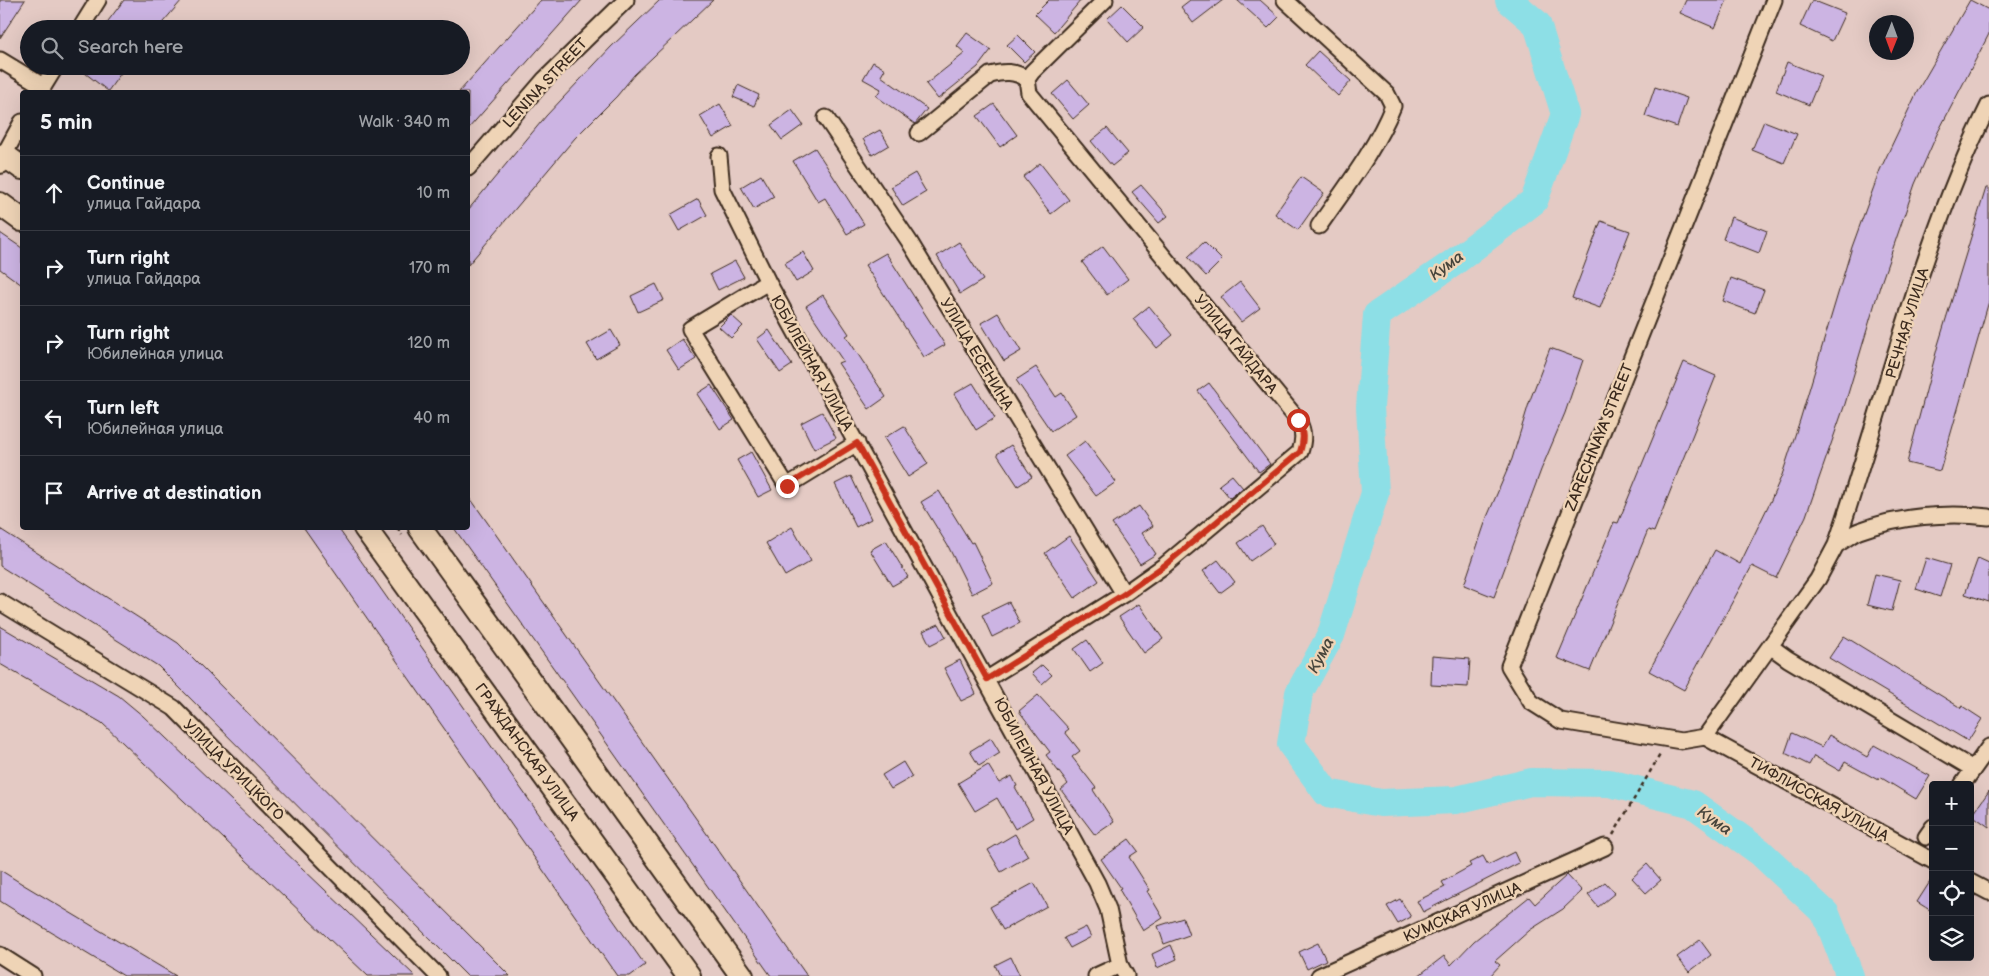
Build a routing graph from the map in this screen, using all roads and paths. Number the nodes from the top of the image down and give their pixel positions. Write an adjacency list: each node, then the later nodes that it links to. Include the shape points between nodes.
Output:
1 (98, 0): 6 (street)
2 (626, 0): 19 (street, LENINA STREET, via 545,80)
3 (1105, 0): 11 (street)
4 (1285, 0): 23 (street, via 1387,94 1393,106 1367,154)
5 (1774, 0): 35 (street, ZARECHNAYA STREET, via 1508,666 1531,702 1561,720)
6 (86, 20)
7 (0, 60): 8 (street)
8 (20, 74)
9 (22, 75): 12 (street)
10 (51, 75): 12 (street)
11 (1027, 79): 16 (street, via 1017,73 990,75); 30 (street, УЛИЦА ГАЙДАРА, via 1030,93 1298,420 1303,431 1300,452 1165,565)
12 (42, 89)
13 (1989, 105): 29 (street, РЕЧНАЯ УЛИЦА, via 1943,212)
14 (826, 118): 30 (street, УЛИЦА ЕСЕНИНА, via 913,249)
15 (20, 126): 18 (street)
16 (919, 133)
17 (719, 156): 24 (street, ЮБИЛЕЙНАЯ УЛИЦА, via 722,188)
18 (2, 159): 20 (street)
19 (470, 166)
20 (20, 167)
21 (0, 204): 22 (street)
22 (20, 219)
23 (1319, 226)
24 (768, 282): 25 (street, ЮБИЛЕЙНАЯ УЛИЦА); 25 (street, ЮБИЛЕЙНАЯ УЛИЦА, via 690,329 787,486)
25 (857, 443): 33 (street, ЮБИЛЕЙНАЯ УЛИЦА)
26 (1989, 517): 29 (street, РЕЧНАЯ УЛИЦА, via 1934,516 1891,521 1857,531)
27 (366, 530): 47 (street, ГРАЖДАНСКАЯ УЛИЦА)
28 (421, 530): 48 (street)
29 (1836, 546): 32 (street, РЕЧНАЯ УЛИЦА, via 1818,579)
30 (1124, 594): 33 (street, УЛИЦА ГАЙДАРА)
31 (0, 602): 46 (street, УЛИЦА УРИЦКОГО, via 174,708)
32 (1770, 646): 34 (street, РЕЧНАЯ УЛИЦА); 37 (street)
33 (987, 679): 44 (street, ЮБИЛЕЙНАЯ УЛИЦА, via 1096,883 1108,909)
34 (1705, 737): 35 (street, ZARECHNAYA STREET, via 1681,741); 40 (street, ТИФЛИССКАЯ УЛИЦА)
35 (1669, 739): 39 (path)
36 (1989, 747): 37 (street)
37 (1973, 770): 38 (street)
38 (1965, 781)
39 (1605, 848): 50 (street, КУМСКАЯ УЛИЦА)
40 (1929, 859)
41 (1974, 884): 42 (street)
42 (1989, 892)
43 (0, 955): 45 (street)
44 (1123, 970): 49 (street, ЮБИЛЕЙНАЯ УЛИЦА)
45 (33, 976)
46 (438, 976)
47 (690, 976)
48 (742, 976)
49 (1096, 976)
50 (1319, 976)

